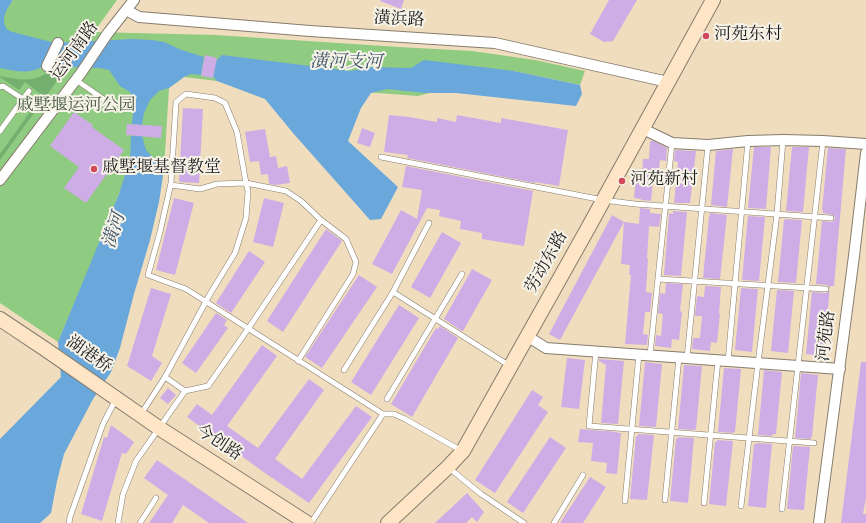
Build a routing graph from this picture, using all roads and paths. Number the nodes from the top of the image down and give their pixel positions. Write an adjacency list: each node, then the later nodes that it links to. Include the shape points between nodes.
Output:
1 (134, 0): 3 (street, 运河南路)
2 (713, 0): 7 (street, 劳动东路)
3 (126, 10): 6 (street, 运河南路); 7 (street, 潢浜路, via 147,18 495,43)
4 (58, 43): 5 (street)
5 (47, 66)
6 (78, 77): 11 (lane); 22 (street, 运河南路)
7 (668, 82): 12 (street, 劳动东路)
8 (0, 86): 10 (lane)
9 (29, 91): 10 (lane)
10 (23, 99): 13 (lane)
11 (112, 105)
12 (642, 128): 17 (street); 25 (street, 劳动东路)
13 (0, 131)
14 (783, 140): 15 (street); 16 (street); 29 (lane)
15 (748, 141): 19 (street); 28 (lane)
16 (823, 141): 18 (street); 30 (lane)
17 (672, 143): 19 (street); 26 (lane)
18 (866, 144)
19 (708, 145): 27 (lane)
20 (866, 153): 32 (street, 河苑路)
21 (381, 157): 25 (lane)
22 (0, 180)
23 (246, 183): 24 (lane, via 217,184 200,189); 24 (lane, via 237,132 225,103 215,98 186,94 176,102); 33 (lane, via 286,191); 43 (lane, via 246,218 235,253)
24 (170, 185): 43 (lane, via 148,275 186,289)
25 (603, 200): 26 (lane); 47 (street, 劳动东路)
26 (666, 206): 27 (lane); 36 (lane)
27 (702, 209): 28 (lane); 37 (lane)
28 (742, 212): 29 (lane); 38 (lane)
29 (777, 214): 30 (lane); 39 (lane)
30 (814, 216): 31 (lane); 40 (lane)
31 (831, 218)
32 (862, 218): 57 (street, 河苑路)
33 (321, 220): 46 (lane); 52 (lane, via 346,239 356,262 353,274)
34 (429, 223): 42 (lane)
35 (462, 274): 45 (lane)
36 (658, 279): 37 (lane); 50 (lane)
37 (695, 281): 38 (lane); 51 (lane)
38 (735, 284): 39 (lane); 53 (lane)
39 (768, 286): 40 (lane); 54 (lane)
40 (806, 288): 41 (lane); 56 (lane)
41 (826, 289)
42 (393, 292): 45 (lane); 58 (lane)
43 (206, 302): 46 (lane); 59 (lane)
44 (0, 319): 61 (street, 湖港桥)
45 (435, 319): 55 (lane); 62 (lane)
46 (248, 329): 52 (lane); 60 (lane, via 208,386)
47 (527, 336): 48 (street, via 546,348); 55 (street, 劳动东路)
48 (596, 351): 49 (street); 66 (lane, via 589,426)
49 (639, 354): 50 (street); 66 (lane)
50 (650, 355): 51 (street)
51 (683, 358): 53 (street); 67 (lane)
52 (298, 360): 63 (lane)
53 (724, 360): 54 (street); 68 (lane)
54 (758, 363): 56 (street); 69 (lane)
55 (510, 366): 72 (street, 劳动东路)
56 (798, 366): 57 (street); 70 (lane)
57 (840, 369): 89 (street, 河苑路)
58 (344, 370)
59 (165, 377): 60 (lane); 64 (lane)
60 (185, 391): 65 (lane)
61 (113, 396): 64 (street, 今创路); 81 (lane)
62 (387, 399)
63 (383, 414): 72 (lane, via 394,414 405,419); 85 (lane)
64 (141, 415): 65 (street, 今创路)
65 (159, 428): 82 (lane, via 136,460 122,494); 84 (street, 今创路)
66 (632, 429): 67 (lane); 77 (lane)
67 (672, 432): 68 (lane); 76 (lane)
68 (711, 435): 69 (lane); 78 (lane)
69 (749, 438): 70 (lane); 79 (lane)
70 (789, 441): 71 (lane); 80 (lane)
71 (814, 443)
72 (463, 451): 73 (street, 劳动东路)
73 (448, 467): 86 (street, 劳动东路); 87 (lane, via 481,494)
74 (583, 475): 88 (lane)
75 (156, 498): 83 (lane)
76 (665, 500)
77 (625, 501)
78 (704, 503)
79 (741, 506)
80 (782, 509)
81 (69, 523)
82 (118, 523)
83 (140, 523)
84 (308, 523)
85 (311, 523)
86 (388, 523)
87 (524, 523)
88 (554, 523)
89 (819, 523)

